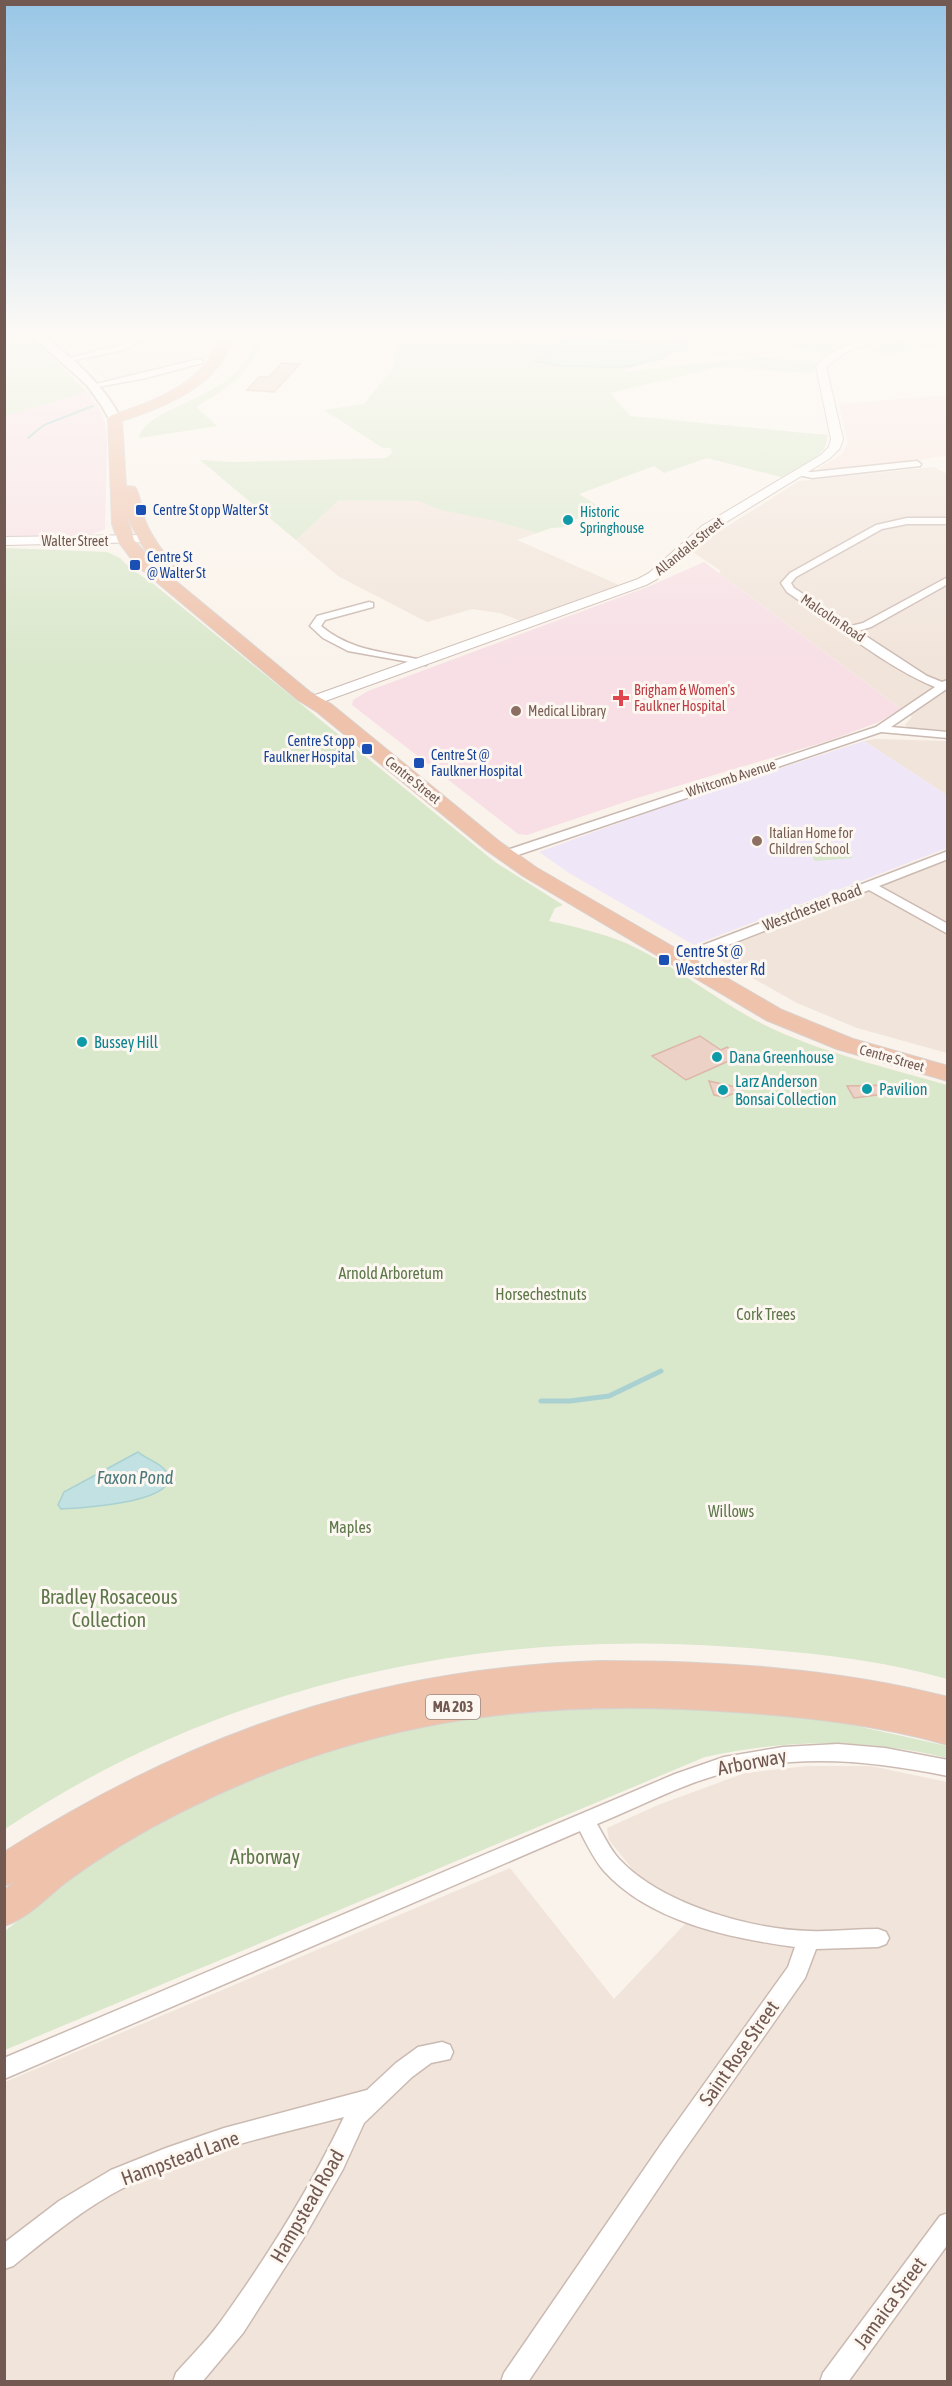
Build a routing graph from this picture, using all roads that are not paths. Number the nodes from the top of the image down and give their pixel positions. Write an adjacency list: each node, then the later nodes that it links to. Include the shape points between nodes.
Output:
1 (120, 445): 9 (highway, Centre Street, via 119,518)
2 (129, 445): 7 (highway, Centre Street, via 132,506)
3 (835, 445): 5 (street, Allandale Street, via 825,457)
4 (917, 464): 5 (street)
5 (798, 474): 13 (street, Allandale Street, via 706,529 642,582)
6 (948, 521): 12 (street, Malcolm Road, via 907,521 879,527 788,579 790,590)
7 (146, 539): 9 (street, Walter Street); 15 (highway, Centre Street, via 189,588)
8 (4, 541): 9 (street, Walter Street)
9 (126, 541): 15 (highway, Centre Street, via 152,571)
10 (948, 580): 12 (street, via 867,625)
11 (369, 606): 13 (street, via 321,618 315,626 350,649)
12 (850, 630): 14 (street, Malcolm Road, via 923,678)
13 (422, 663): 15 (street, Allandale Street)
14 (945, 685): 16 (street, Whitcomb Avenue)
15 (319, 699): 18 (highway, Centre Street, via 352,730)
16 (880, 729): 17 (street); 18 (street, Whitcomb Avenue)
17 (948, 735)
18 (512, 853): 22 (highway, Centre Street, via 545,882)
19 (948, 855): 20 (street, Westchester Road)
20 (869, 885): 21 (street); 22 (street, Westchester Road)
21 (948, 930)
22 (683, 957): 23 (highway, Centre Street, via 809,1020); 24 (highway, Centre Street, via 753,1004 793,1024 861,1050)
23 (948, 1064)
24 (948, 1074)
25 (948, 1710): 29 (highway, MA 203, via 828,1687 654,1673 539,1676 433,1689 328,1715 212,1757 108,1808)
26 (948, 1732): 30 (highway, MA 203, via 842,1710 661,1694 536,1697 445,1708 344,1734 205,1784 104,1838)
27 (948, 1768): 28 (street, Arborway, via 856,1753 764,1757 724,1765)
28 (585, 1820): 32 (street, via 612,1866 639,1890 715,1923); 34 (street, Arborway)
29 (4, 1871)
30 (4, 1911)
31 (878, 1938): 32 (street)
32 (808, 1940): 39 (street, Saint Rose Street, via 797,1971)
33 (442, 2052): 35 (street, Hampstead Road, via 426,2054)
34 (4, 2069)
35 (374, 2099): 37 (street, Hampstead Lane, via 270,2126 136,2170 64,2210); 38 (street, Hampstead Road, via 356,2116 295,2231 234,2324)
36 (948, 2224): 40 (street, Jamaica Street)
37 (4, 2258)
38 (185, 2382)
39 (513, 2382)
40 (832, 2382)

